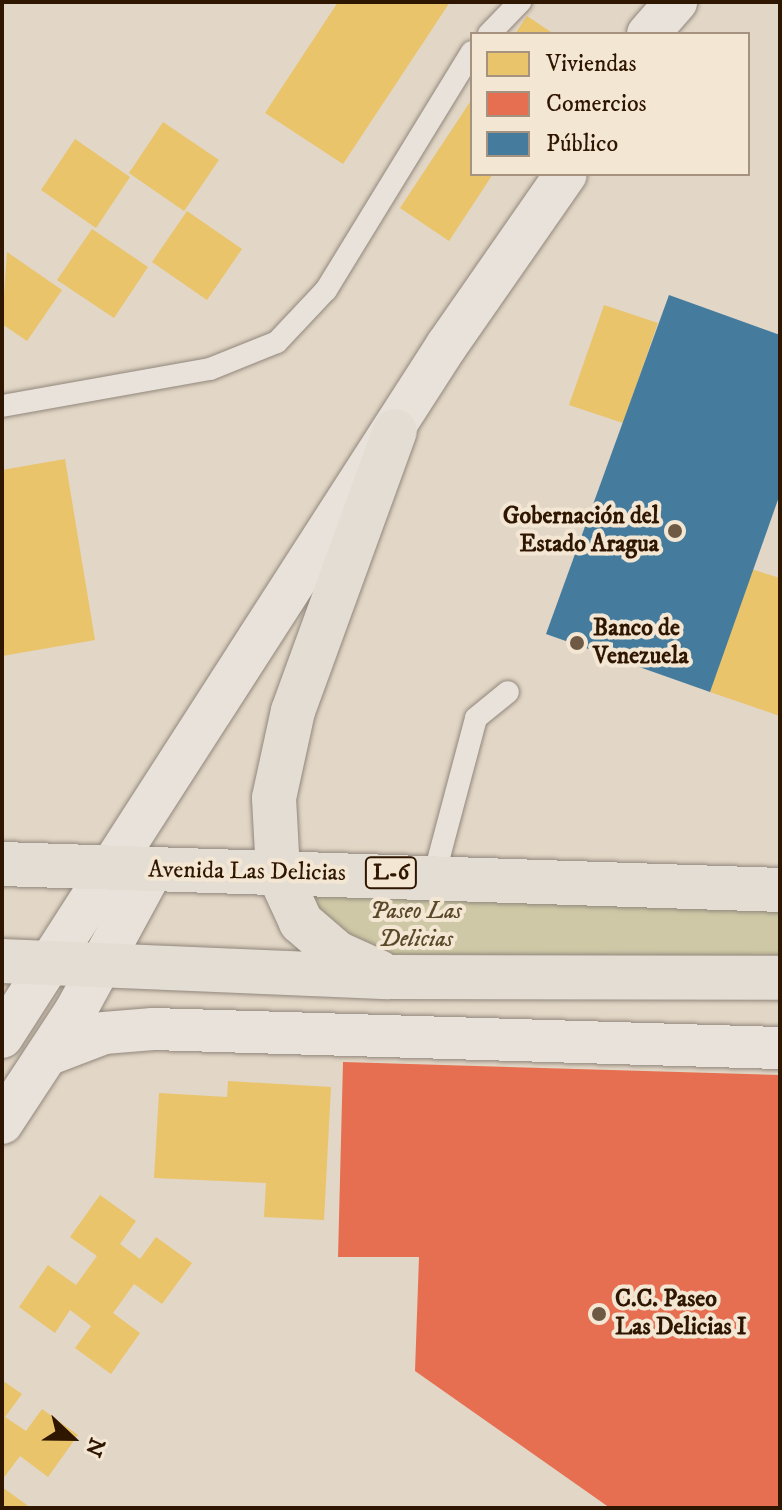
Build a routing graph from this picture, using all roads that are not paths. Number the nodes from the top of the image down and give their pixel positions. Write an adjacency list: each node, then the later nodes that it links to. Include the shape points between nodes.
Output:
1 (520, 2): 3 (lane)
2 (676, 2): 4 (street)
3 (491, 32)
4 (650, 32)
5 (470, 55): 7 (lane, via 326,290 277,342 210,369)
6 (565, 176): 8 (street)
7 (2, 406)
8 (395, 431): 12 (street); 13 (main road, via 293,711 274,798)
9 (508, 692): 14 (lane, via 476,718)
10 (2, 864): 12 (main road, Avenida Las Delicias / L-6)
11 (152, 870): 12 (main road, Avenida Las Delicias / L-6); 13 (main road, Avenida Las Delicias / L-6); 17 (street)
12 (110, 871): 18 (street)
13 (278, 872): 14 (main road, Avenida Las Delicias / L-6); 19 (main road, via 301,922 337,953)
14 (434, 876): 15 (main road, Avenida Las Delicias / L-6)
15 (780, 890)
16 (2, 961): 18 (main road)
17 (100, 965): 18 (main road); 19 (main road); 23 (street)
18 (50, 966): 21 (street)
19 (389, 977): 20 (main road)
20 (780, 978)
21 (2, 1037)
22 (780, 1048): 23 (street, via 153,1029 104,1033)
23 (47, 1055): 24 (street)
24 (2, 1123)

